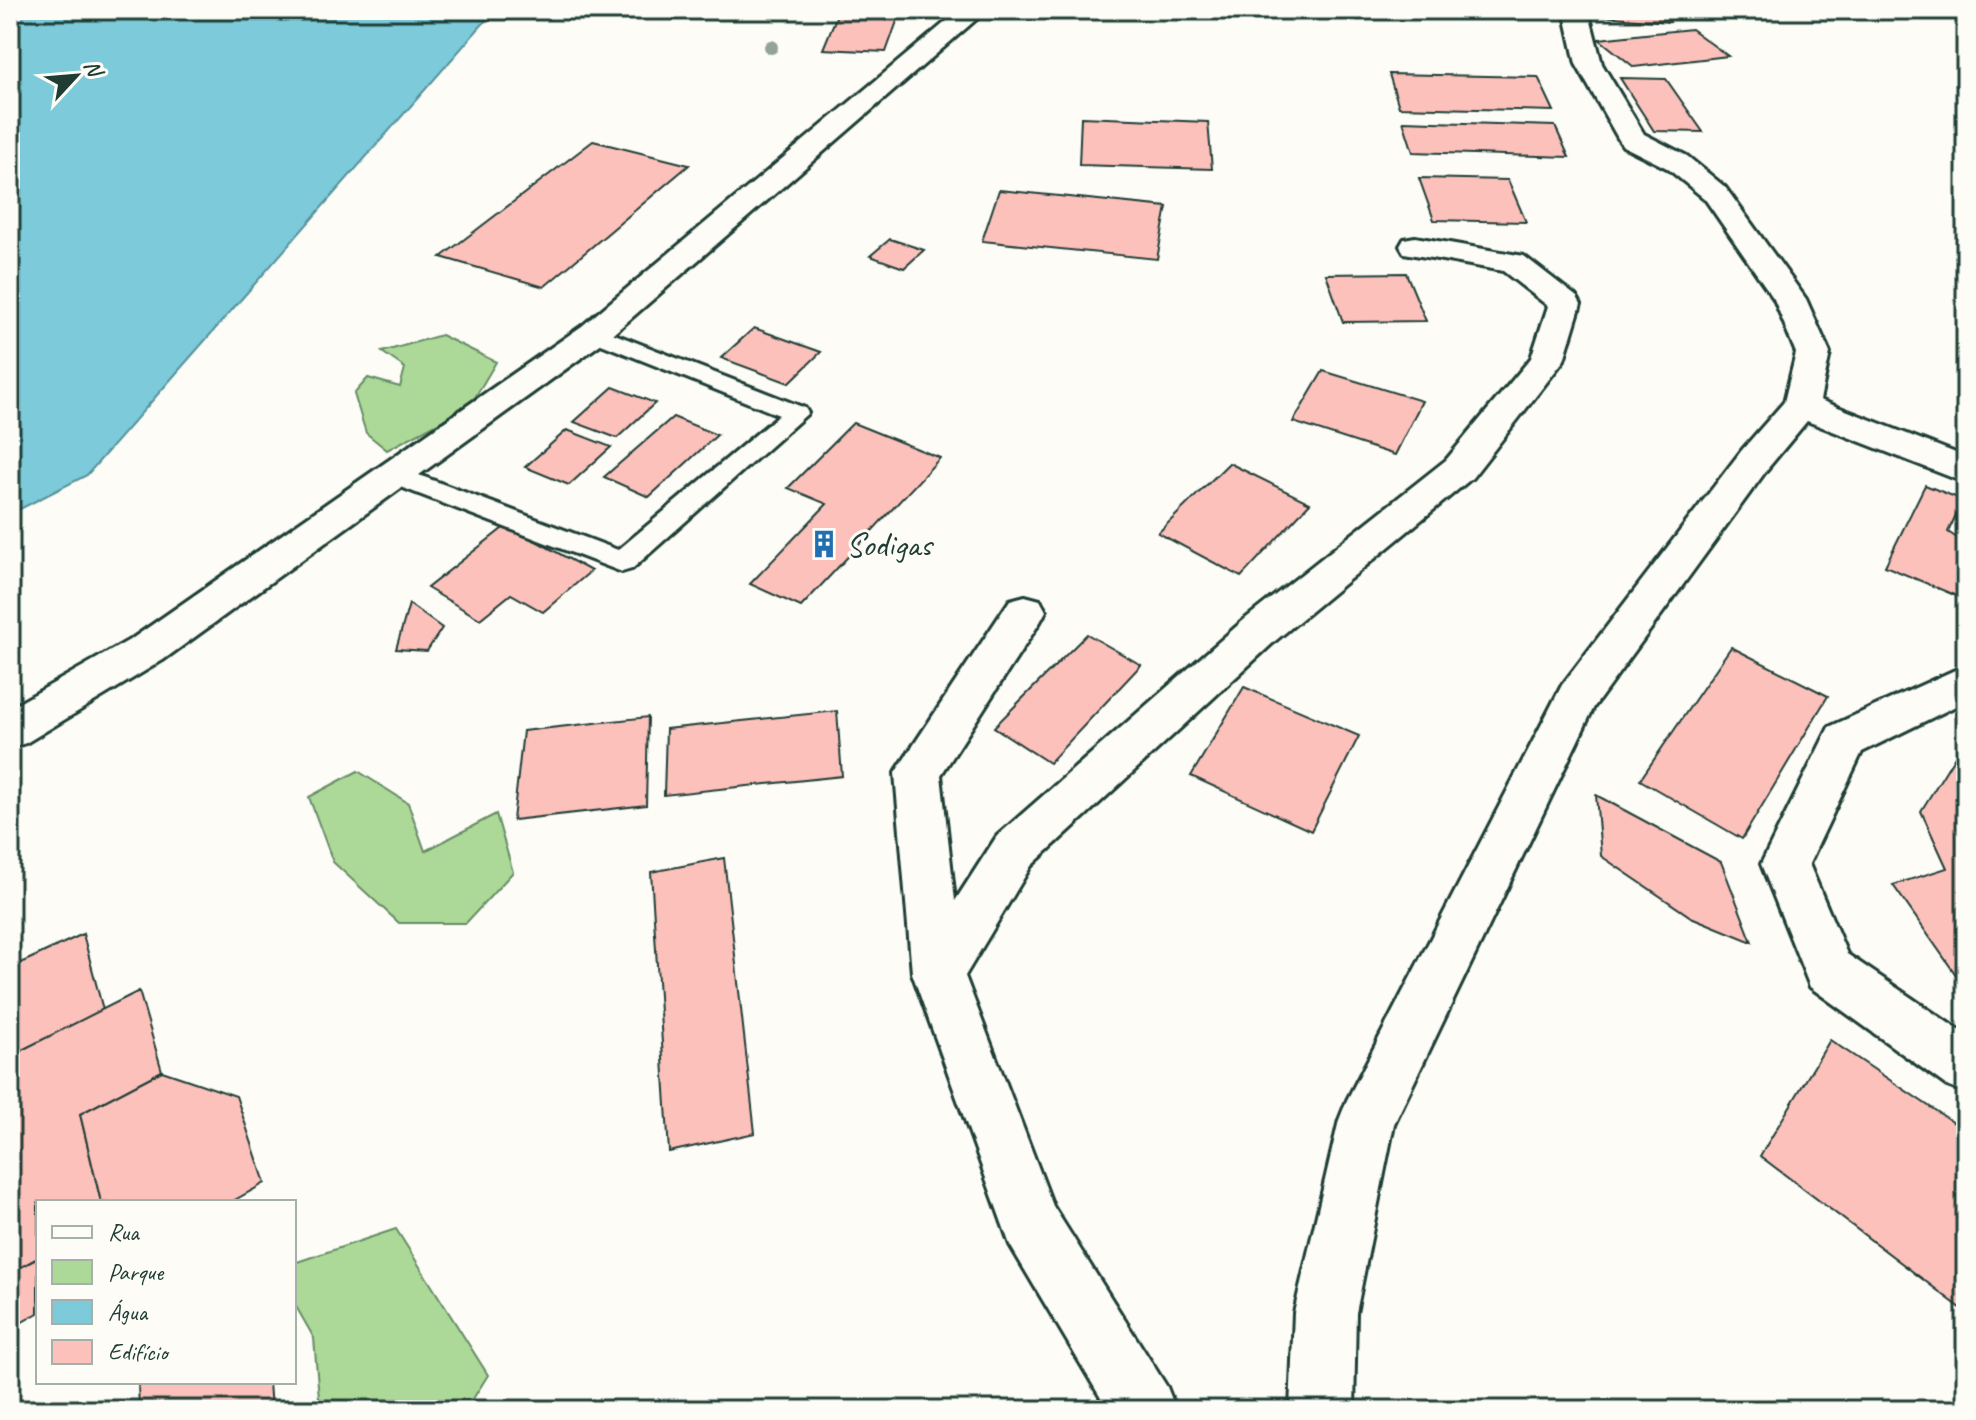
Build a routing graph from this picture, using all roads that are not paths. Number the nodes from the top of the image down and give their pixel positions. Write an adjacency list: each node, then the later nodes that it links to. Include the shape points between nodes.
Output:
1 (975, 10): 4 (street)
2 (1576, 10): 5 (street, via 1589,64 1633,140 1677,162 1715,193 1790,299 1813,353)
3 (1415, 246): 11 (street, via 1513,263 1565,304 1547,360 1459,469 1260,630 1014,851)
4 (594, 333): 7 (street); 7 (lane, via 796,413 622,562)
5 (1801, 405): 6 (street); 14 (street, via 1577,697 1367,1120 1325,1313)
6 (1966, 471)
7 (394, 475): 10 (street, via 148,649)
8 (1025, 611): 11 (street, via 918,773)
9 (1966, 682): 12 (street, via 1845,740 1785,864 1828,970)
10 (10, 730)
11 (938, 973): 13 (street, via 1031,1224)
12 (1966, 1067)
13 (1144, 1410)
14 (1322, 1410)

